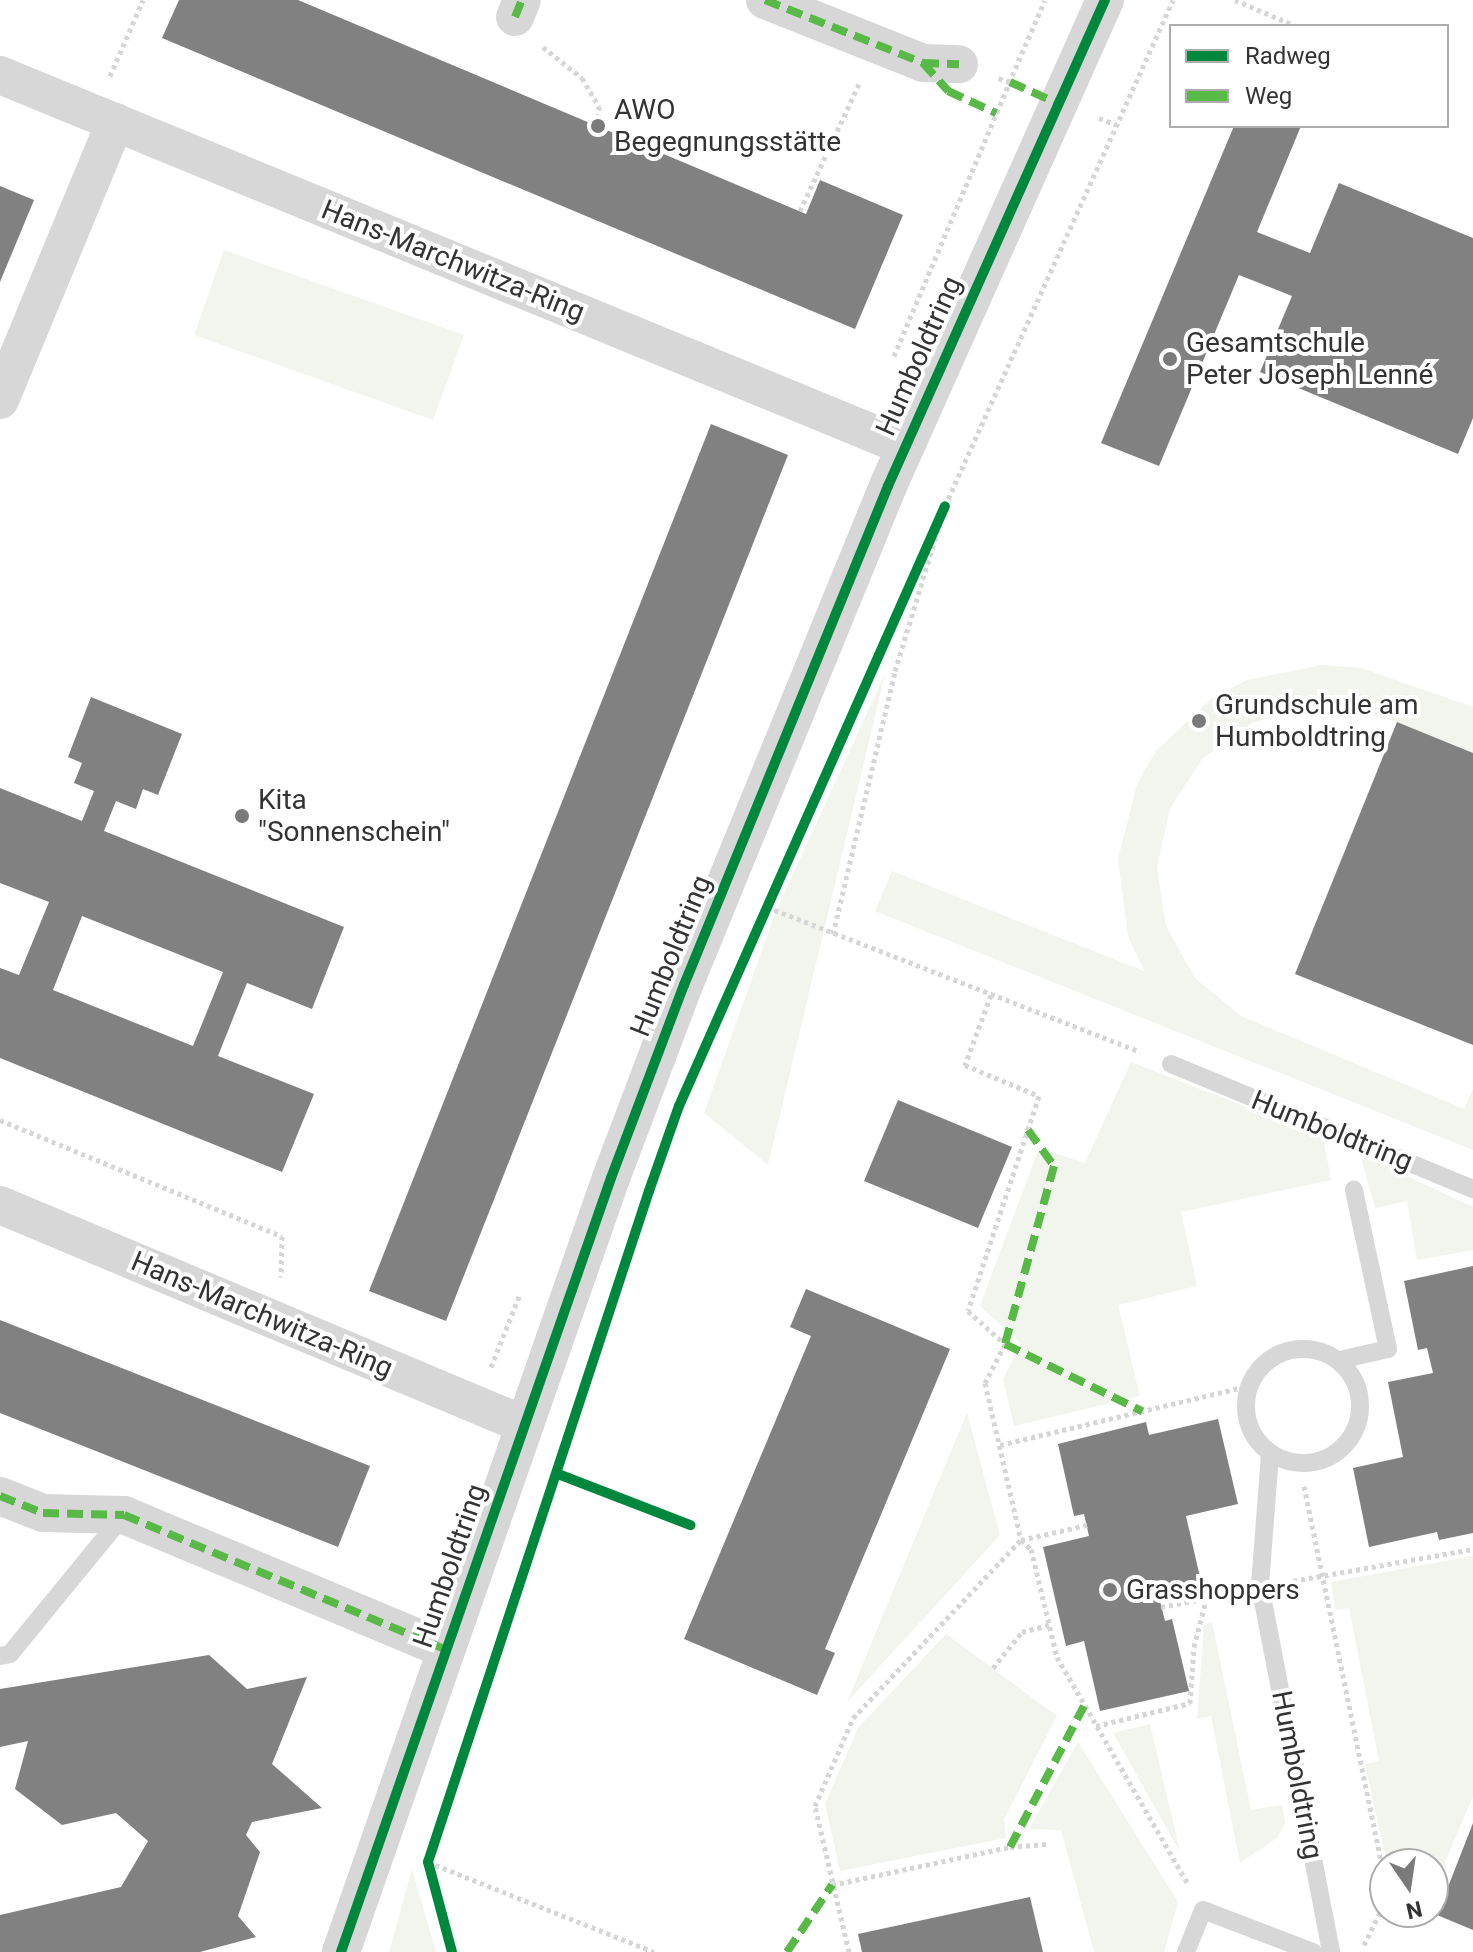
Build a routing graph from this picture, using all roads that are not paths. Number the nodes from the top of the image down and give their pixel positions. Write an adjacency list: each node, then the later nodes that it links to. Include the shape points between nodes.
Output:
1 (765, 0): 3 (street, via 923,63)
2 (1105, 0): 7 (street, Humboldtring)
3 (959, 64)
4 (0, 75): 5 (street, Hans-Marchwitza-Ring)
5 (105, 118): 6 (street); 7 (street, Hans-Marchwitza-Ring)
6 (0, 400)
7 (906, 447): 13 (street, Humboldtring, via 684,985)
8 (1171, 1064): 9 (lane, Humboldtring)
9 (1473, 1189)
10 (1354, 1190): 12 (lane, via 1388,1349)
11 (0, 1205): 13 (street, Hans-Marchwitza-Ring)
12 (1340, 1360): 14 (lane, via 1360,1391 1358,1428 1335,1456 1300,1466); 14 (lane, via 1306,1347 1270,1357 1247,1386 1246,1425)
13 (525, 1425): 17 (street, Humboldtring)
14 (1270, 1455): 22 (lane, Humboldtring, via 1260,1586)
15 (0, 1496): 16 (street, via 43,1513)
16 (124, 1515): 17 (street); 18 (lane, via 10,1654)
17 (446, 1650): 19 (street, Humboldtring)
18 (0, 1656)
19 (341, 1952)
20 (1186, 1952): 21 (lane, via 1203,1910)
21 (1313, 1952)
22 (1331, 1952)

